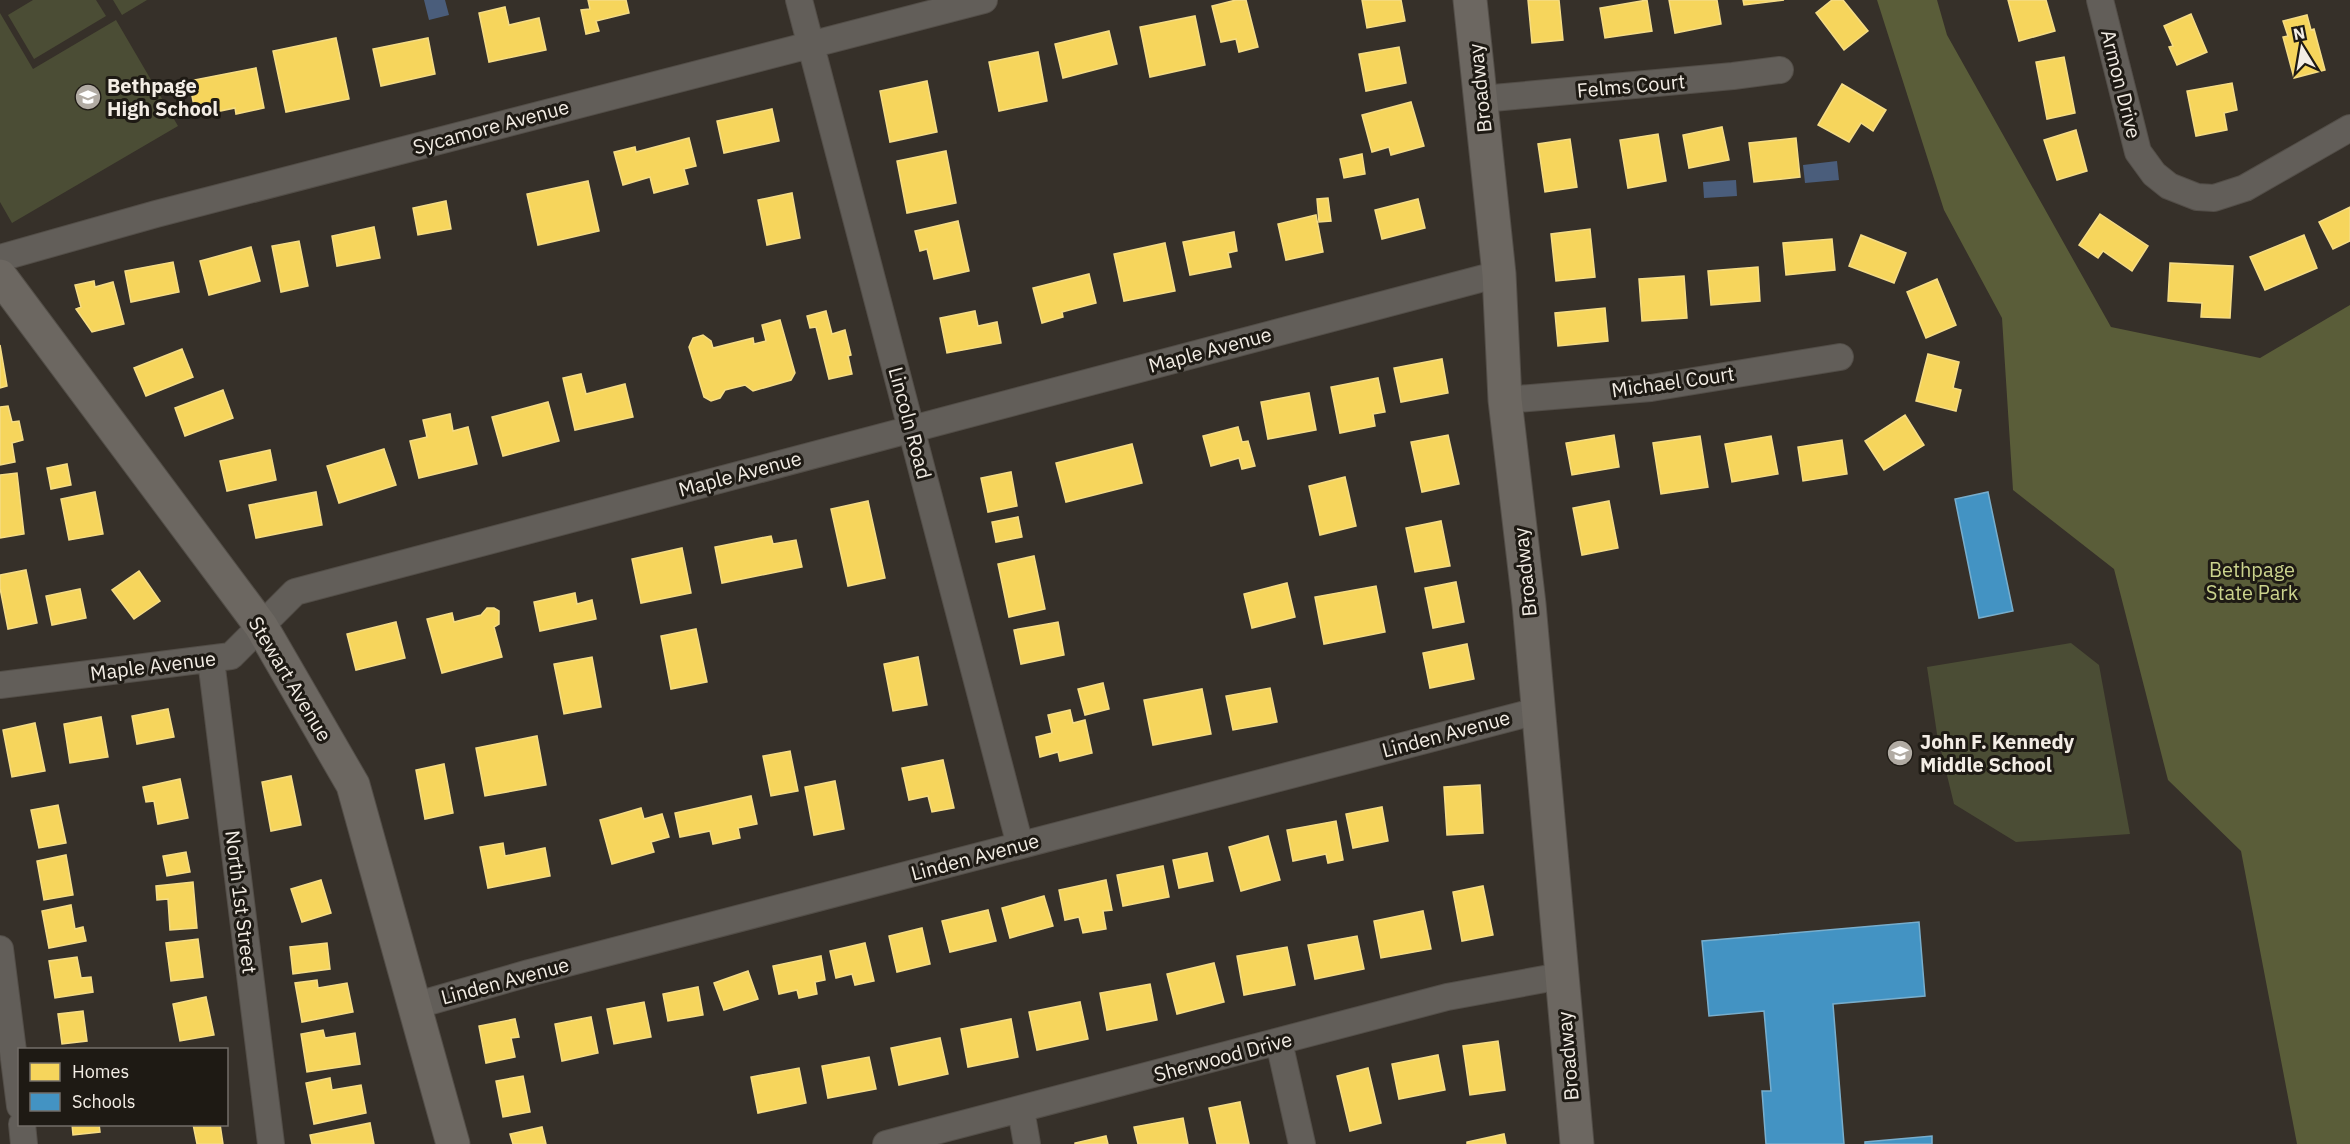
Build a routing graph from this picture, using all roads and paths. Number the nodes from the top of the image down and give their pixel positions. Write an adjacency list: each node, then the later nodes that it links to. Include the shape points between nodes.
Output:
1 (799, 0): 5 (street, Lincoln Road)
2 (984, 0): 5 (street, Sycamore Avenue)
3 (1470, 0): 7 (main road, Broadway)
4 (2100, 0): 8 (street, Armon Drive, via 2138,152 2169,186 2197,197 2214,198 2245,188)
5 (811, 45): 9 (street, Sycamore Avenue); 14 (street, Lincoln Road)
6 (1780, 70): 7 (street, Felms Court)
7 (1482, 99): 10 (main road, Broadway)
8 (2344, 131)
9 (0, 258)
10 (1499, 273): 13 (main road, Broadway); 14 (street, Maple Avenue)
11 (0, 276): 15 (main road, Stewart Avenue)
12 (1840, 357): 13 (street, Michael Court, via 1651,388)
13 (1505, 400): 18 (main road, Broadway)
14 (912, 429): 15 (street, Maple Avenue, via 295,592); 19 (street, Lincoln Road)
15 (261, 626): 16 (street, Maple Avenue, via 231,656); 22 (main road, Stewart Avenue, via 353,785)
16 (211, 660): 17 (street, Maple Avenue); 28 (street, North 1st Street)
17 (0, 686)
18 (1537, 711): 19 (street, Linden Avenue); 21 (main road, Broadway)
19 (1020, 845): 22 (street, Linden Avenue)
20 (0, 949): 24 (street)
21 (1561, 976): 23 (street, Sherwood Drive, via 1447,997); 33 (main road, Broadway)
22 (414, 1006): 29 (main road, Stewart Avenue)
23 (1280, 1042): 25 (street, Sherwood Drive); 32 (street)
24 (18, 1090)
25 (1021, 1110): 30 (street, Sherwood Drive); 31 (street)
26 (22, 1126): 27 (street)
27 (24, 1144)
28 (271, 1144)
29 (453, 1144)
30 (886, 1144)
31 (1027, 1144)
32 (1302, 1144)
33 (1577, 1144)

